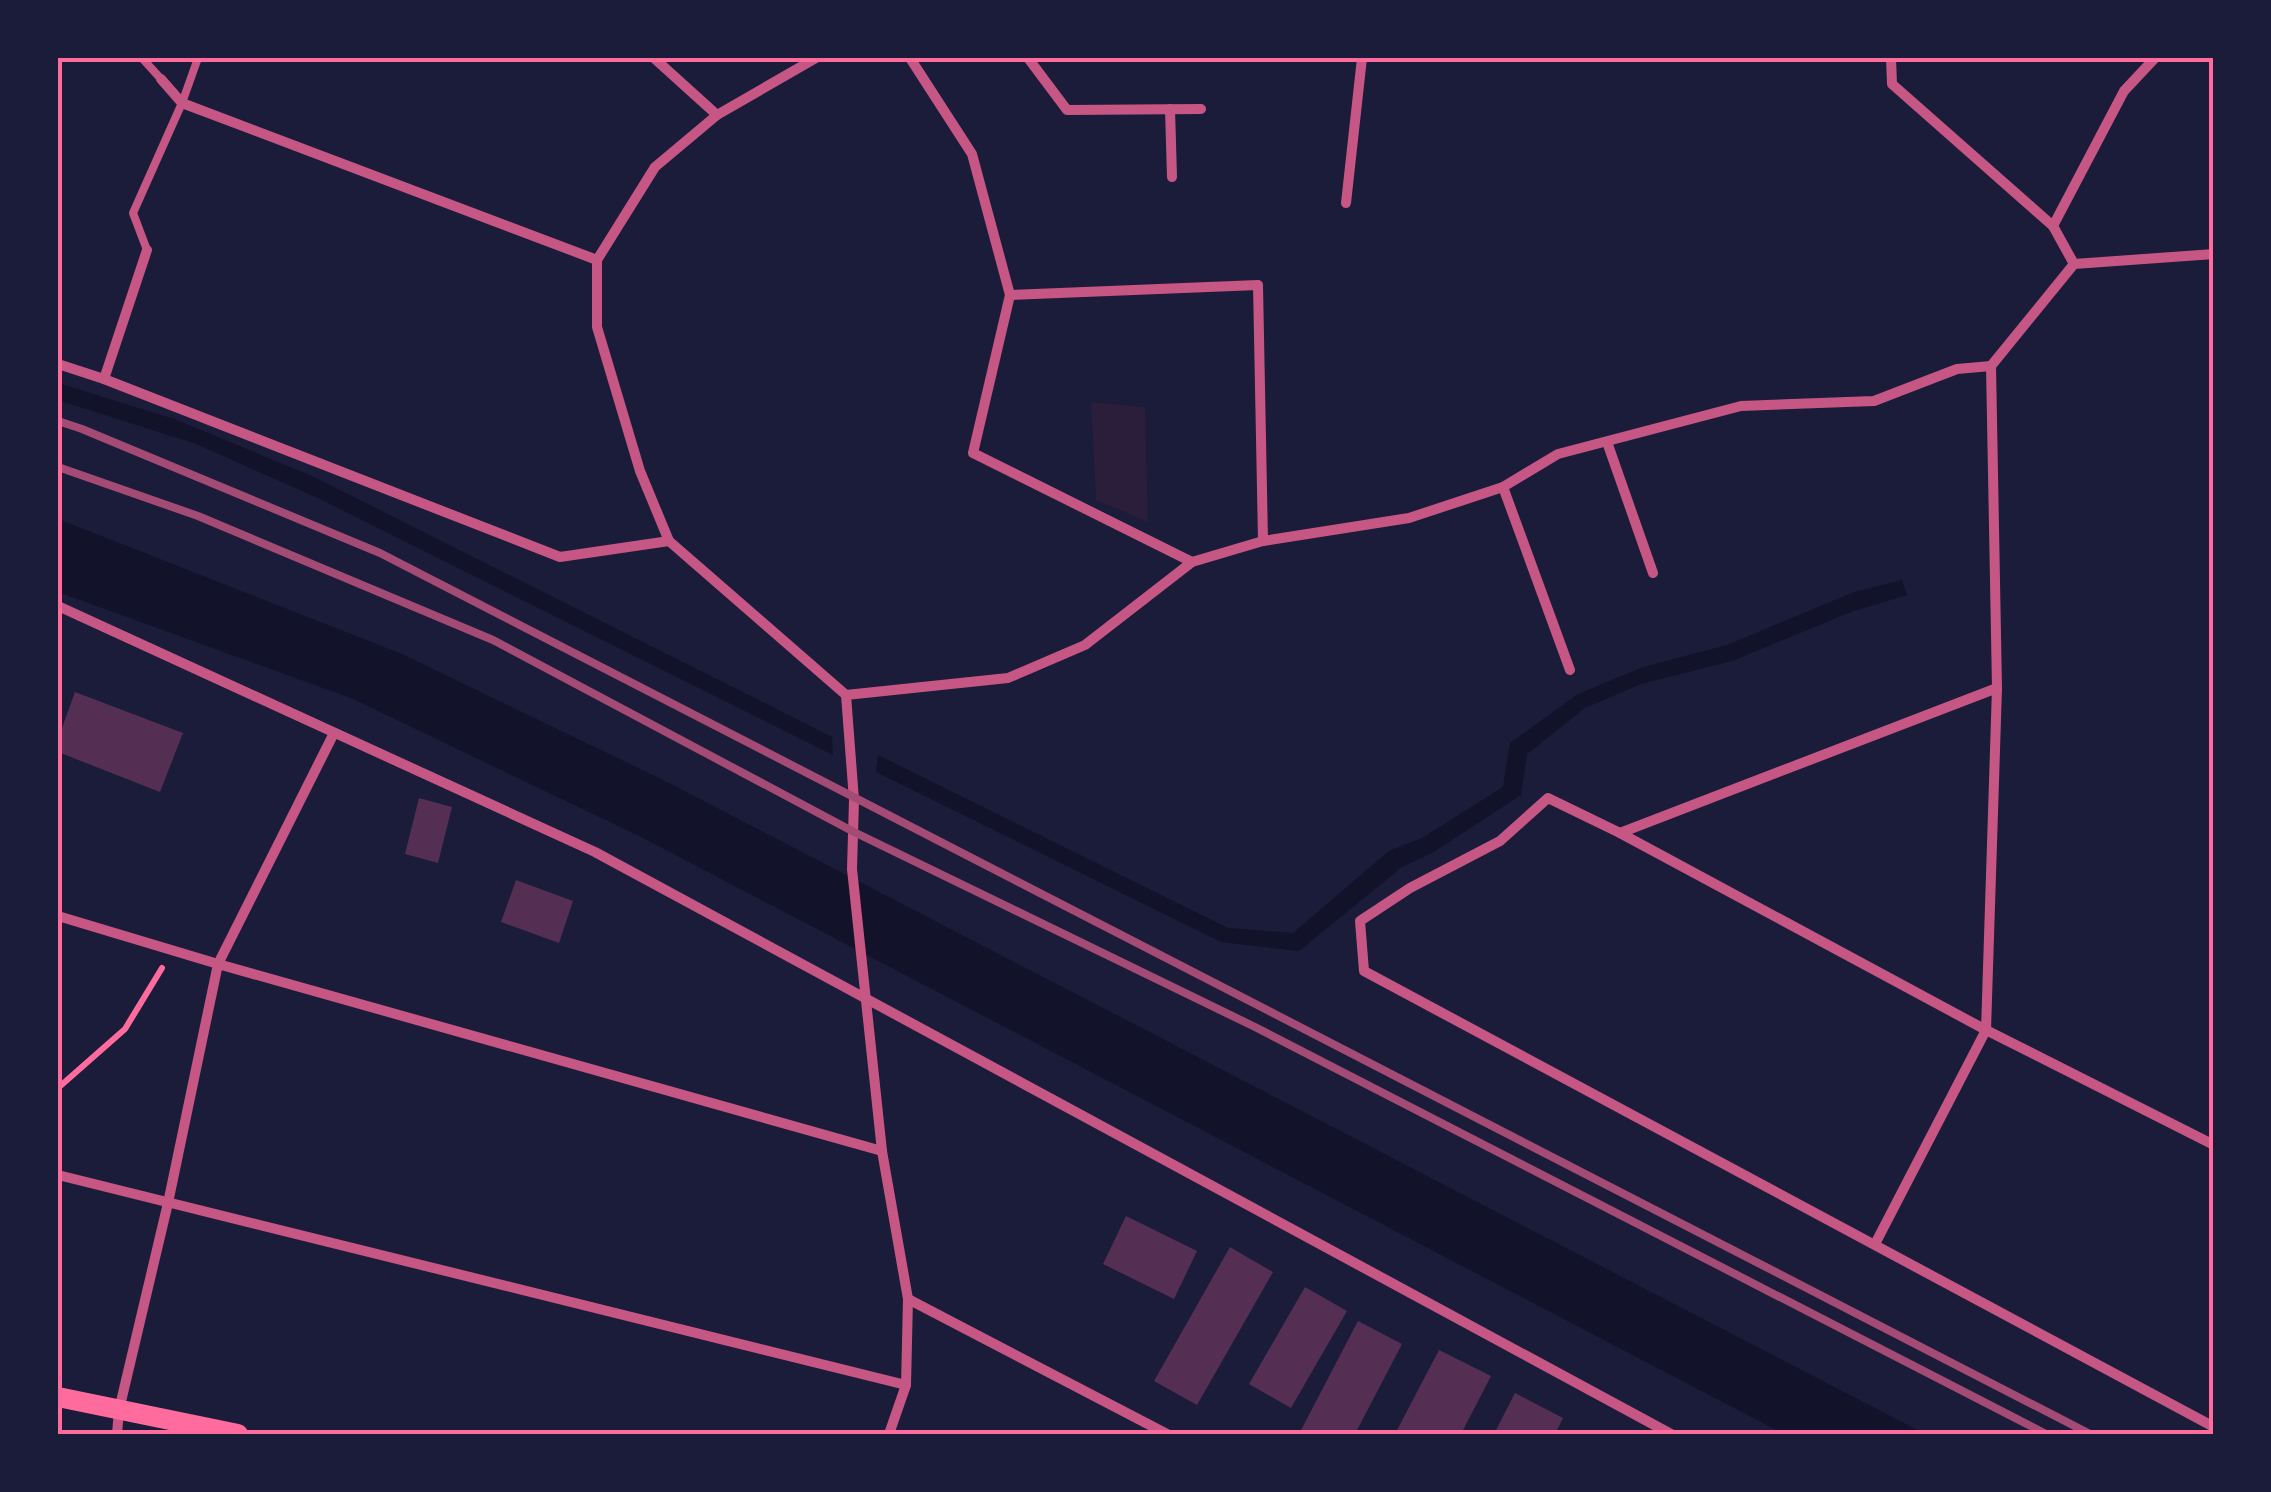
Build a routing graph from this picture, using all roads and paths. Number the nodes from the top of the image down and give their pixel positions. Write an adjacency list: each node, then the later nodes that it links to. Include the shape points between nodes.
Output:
1 (142, 58): 10 (lane)
2 (198, 58): 11 (lane)
3 (654, 58): 14 (street)
4 (816, 58): 14 (street)
5 (910, 58): 22 (street, via 972,154)
6 (1028, 58): 12 (street, via 1067,110)
7 (1362, 58): 16 (street)
8 (1891, 58): 17 (street, via 1892,84)
9 (2155, 58): 17 (street, via 2124,91)
10 (160, 78): 11 (street)
11 (182, 103): 18 (lane, via 133,213); 20 (street)
12 (1170, 109): 13 (street); 15 (street)
13 (1201, 109)
14 (716, 115): 20 (street, via 654,167)
15 (1172, 177)
16 (1346, 202)
17 (2053, 226): 21 (street)
18 (146, 250): 25 (street)
19 (2214, 254): 21 (street)
20 (597, 260): 29 (street, via 597,327)
21 (2074, 264): 24 (street)
22 (1010, 296): 28 (street, via 1258,285); 30 (street, via 973,453)
23 (58, 364): 25 (street)
24 (1991, 366): 26 (street, via 1957,369 1874,401 1741,406); 34 (street)
25 (104, 378): 29 (street, via 560,557)
26 (1608, 442): 27 (street, via 1558,454); 31 (street)
27 (1502, 487): 28 (street, via 1409,518); 33 (street)
28 (1263, 541): 30 (street)
29 (669, 542): 35 (street)
30 (1192, 562): 35 (street, via 1085,645 1008,678)
31 (1653, 572)
32 (58, 606): 36 (street)
33 (1570, 670)
34 (1996, 688): 37 (street); 42 (street)
35 (846, 695): 41 (street, via 852,869)
36 (334, 733): 40 (street); 41 (street, via 595,852)
37 (1620, 833): 42 (street); 48 (street, via 1548,798 1500,841 1360,921 1364,971)
38 (58, 916): 39 (street)
39 (174, 950): 40 (street); 43 (path, via 124,1029)
40 (218, 964): 45 (street); 47 (street)
41 (867, 1000): 45 (street); 54 (street)
42 (1986, 1030): 44 (street); 48 (street)
43 (58, 1088)
44 (2214, 1145)
45 (882, 1151): 49 (street)
46 (58, 1175): 47 (street)
47 (168, 1202): 50 (street); 52 (street)
48 (1874, 1244): 53 (street)
49 (908, 1299): 50 (street); 58 (street)
50 (906, 1385): 57 (street)
51 (58, 1397): 52 (main road)
52 (119, 1410): 55 (street); 56 (main road)
53 (2214, 1427)
54 (1664, 1433)
55 (117, 1434)
56 (238, 1434)
57 (889, 1434)
58 (1167, 1434)

